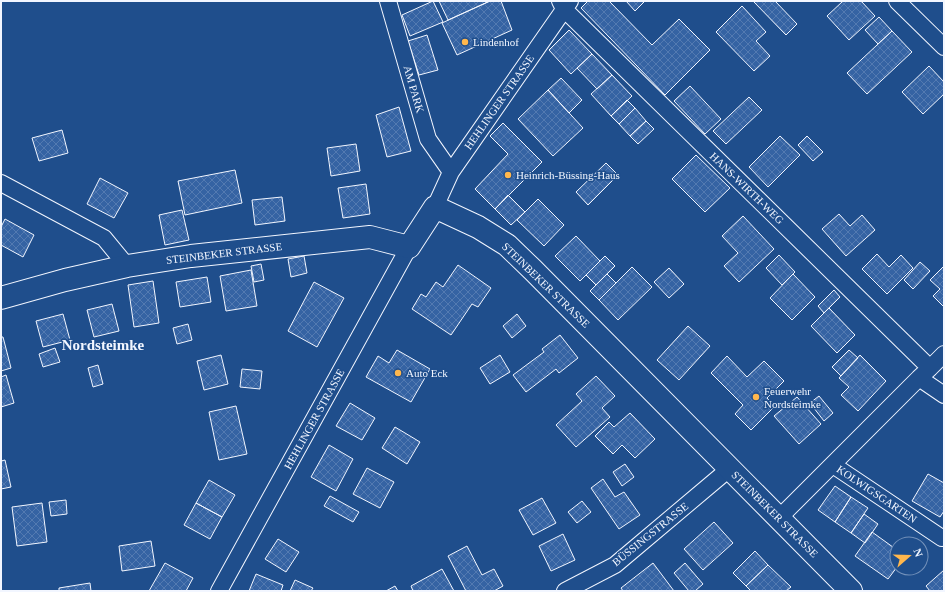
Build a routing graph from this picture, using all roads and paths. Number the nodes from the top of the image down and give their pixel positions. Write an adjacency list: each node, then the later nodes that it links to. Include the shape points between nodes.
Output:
1 (388, 1): 5 (street, AM PARK, via 428,139)
2 (897, 1): 4 (street)
3 (565, 4): 5 (street, HEHLINGER STRASSE); 12 (street, HANS-WIRTH-WEG)
4 (944, 47)
5 (451, 172): 7 (street, HEHLINGER STRASSE)
6 (1, 183): 9 (street, via 104,238)
7 (435, 207): 8 (street); 15 (street, STEINBEKER STRASSE, via 478,227 507,245)
8 (409, 248): 9 (street, STEINBEKER STRASSE, via 370,237 191,256); 18 (street, HEHLINGER STRASSE)
9 (127, 266): 10 (street, STEINBEKER STRASSE)
10 (1, 298)
11 (944, 354): 12 (street, KOLWIGSGARTEN)
12 (925, 373): 13 (street); 14 (street, KOLWIGSGARTEN)
13 (944, 395)
14 (833, 464): 16 (street, KOLWIGSGARTEN); 17 (street, KOLWIGSGARTEN)
15 (729, 468): 16 (street, STEINBEKER STRASSE); 19 (street, BÜSSINGSTRASSE, via 615,565)
16 (779, 518): 20 (street, STEINBEKER STRASSE)
17 (942, 538)
18 (218, 591)
19 (565, 591)
20 (851, 591)

